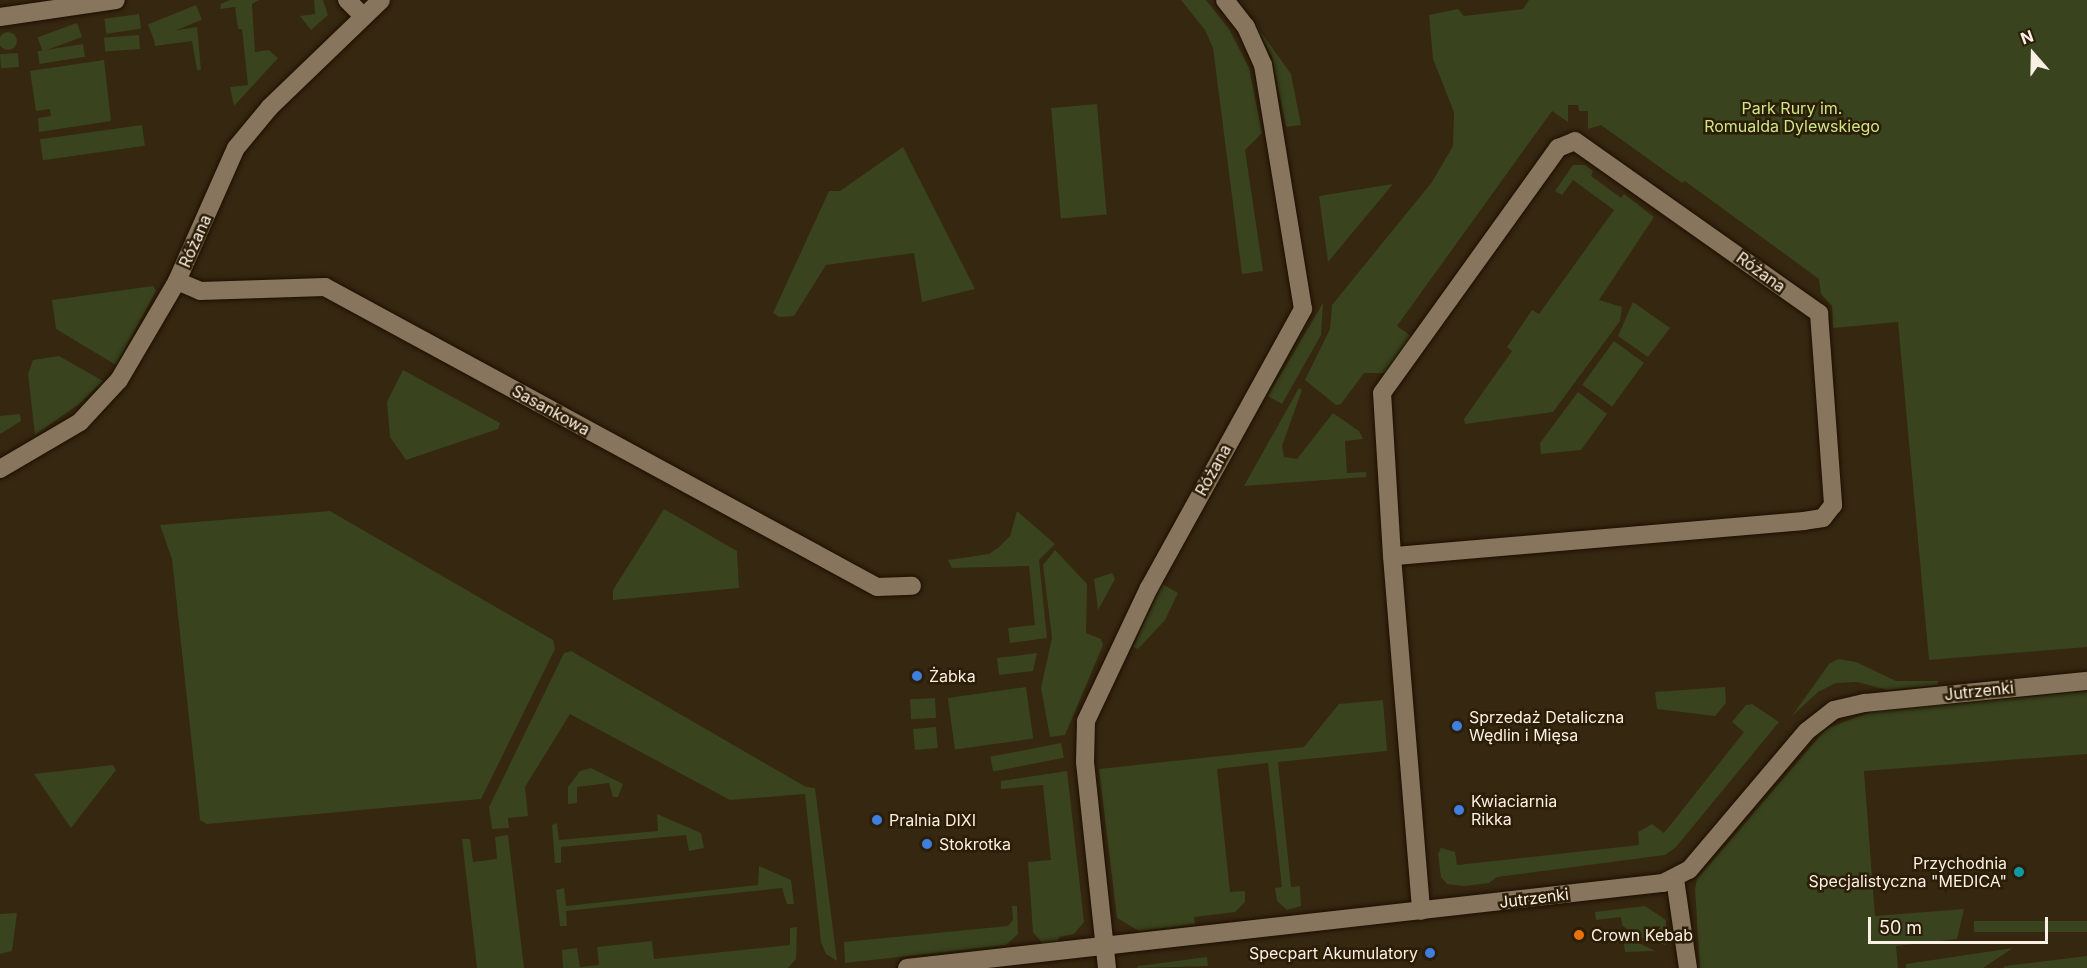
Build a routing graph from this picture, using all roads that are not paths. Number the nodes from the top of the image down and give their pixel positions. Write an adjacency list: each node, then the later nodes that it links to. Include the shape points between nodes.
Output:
1 (116, 0): 6 (street)
2 (347, 0): 5 (street)
3 (381, 0): 5 (street, Różana)
4 (1225, 0): 14 (street, Różana, via 1246,27 1263,65 1274,113 1303,309 1149,588 1086,721 1085,762)
5 (362, 15): 7 (street, Różana, via 236,148)
6 (0, 17)
7 (177, 281): 8 (street, Różana, via 119,380 101,402 80,422); 10 (street, Sasankowa, via 200,291 325,287 877,587)
8 (0, 469)
9 (1392, 556): 9 (street, Różana, via 1382,393 1566,142 1583,145 1819,313 1833,505 1823,518); 13 (street, Różana)
10 (912, 586)
11 (2087, 681): 12 (street, Jutrzenki, via 1865,703 1834,710 1807,731 1702,856)
12 (1675, 879): 13 (street, Jutrzenki); 17 (street)
13 (1421, 911): 14 (street, Jutrzenki)
14 (1104, 946): 15 (street, Jutrzenki); 16 (street, Różana)
15 (907, 968)
16 (1107, 968)
17 (1688, 968)

